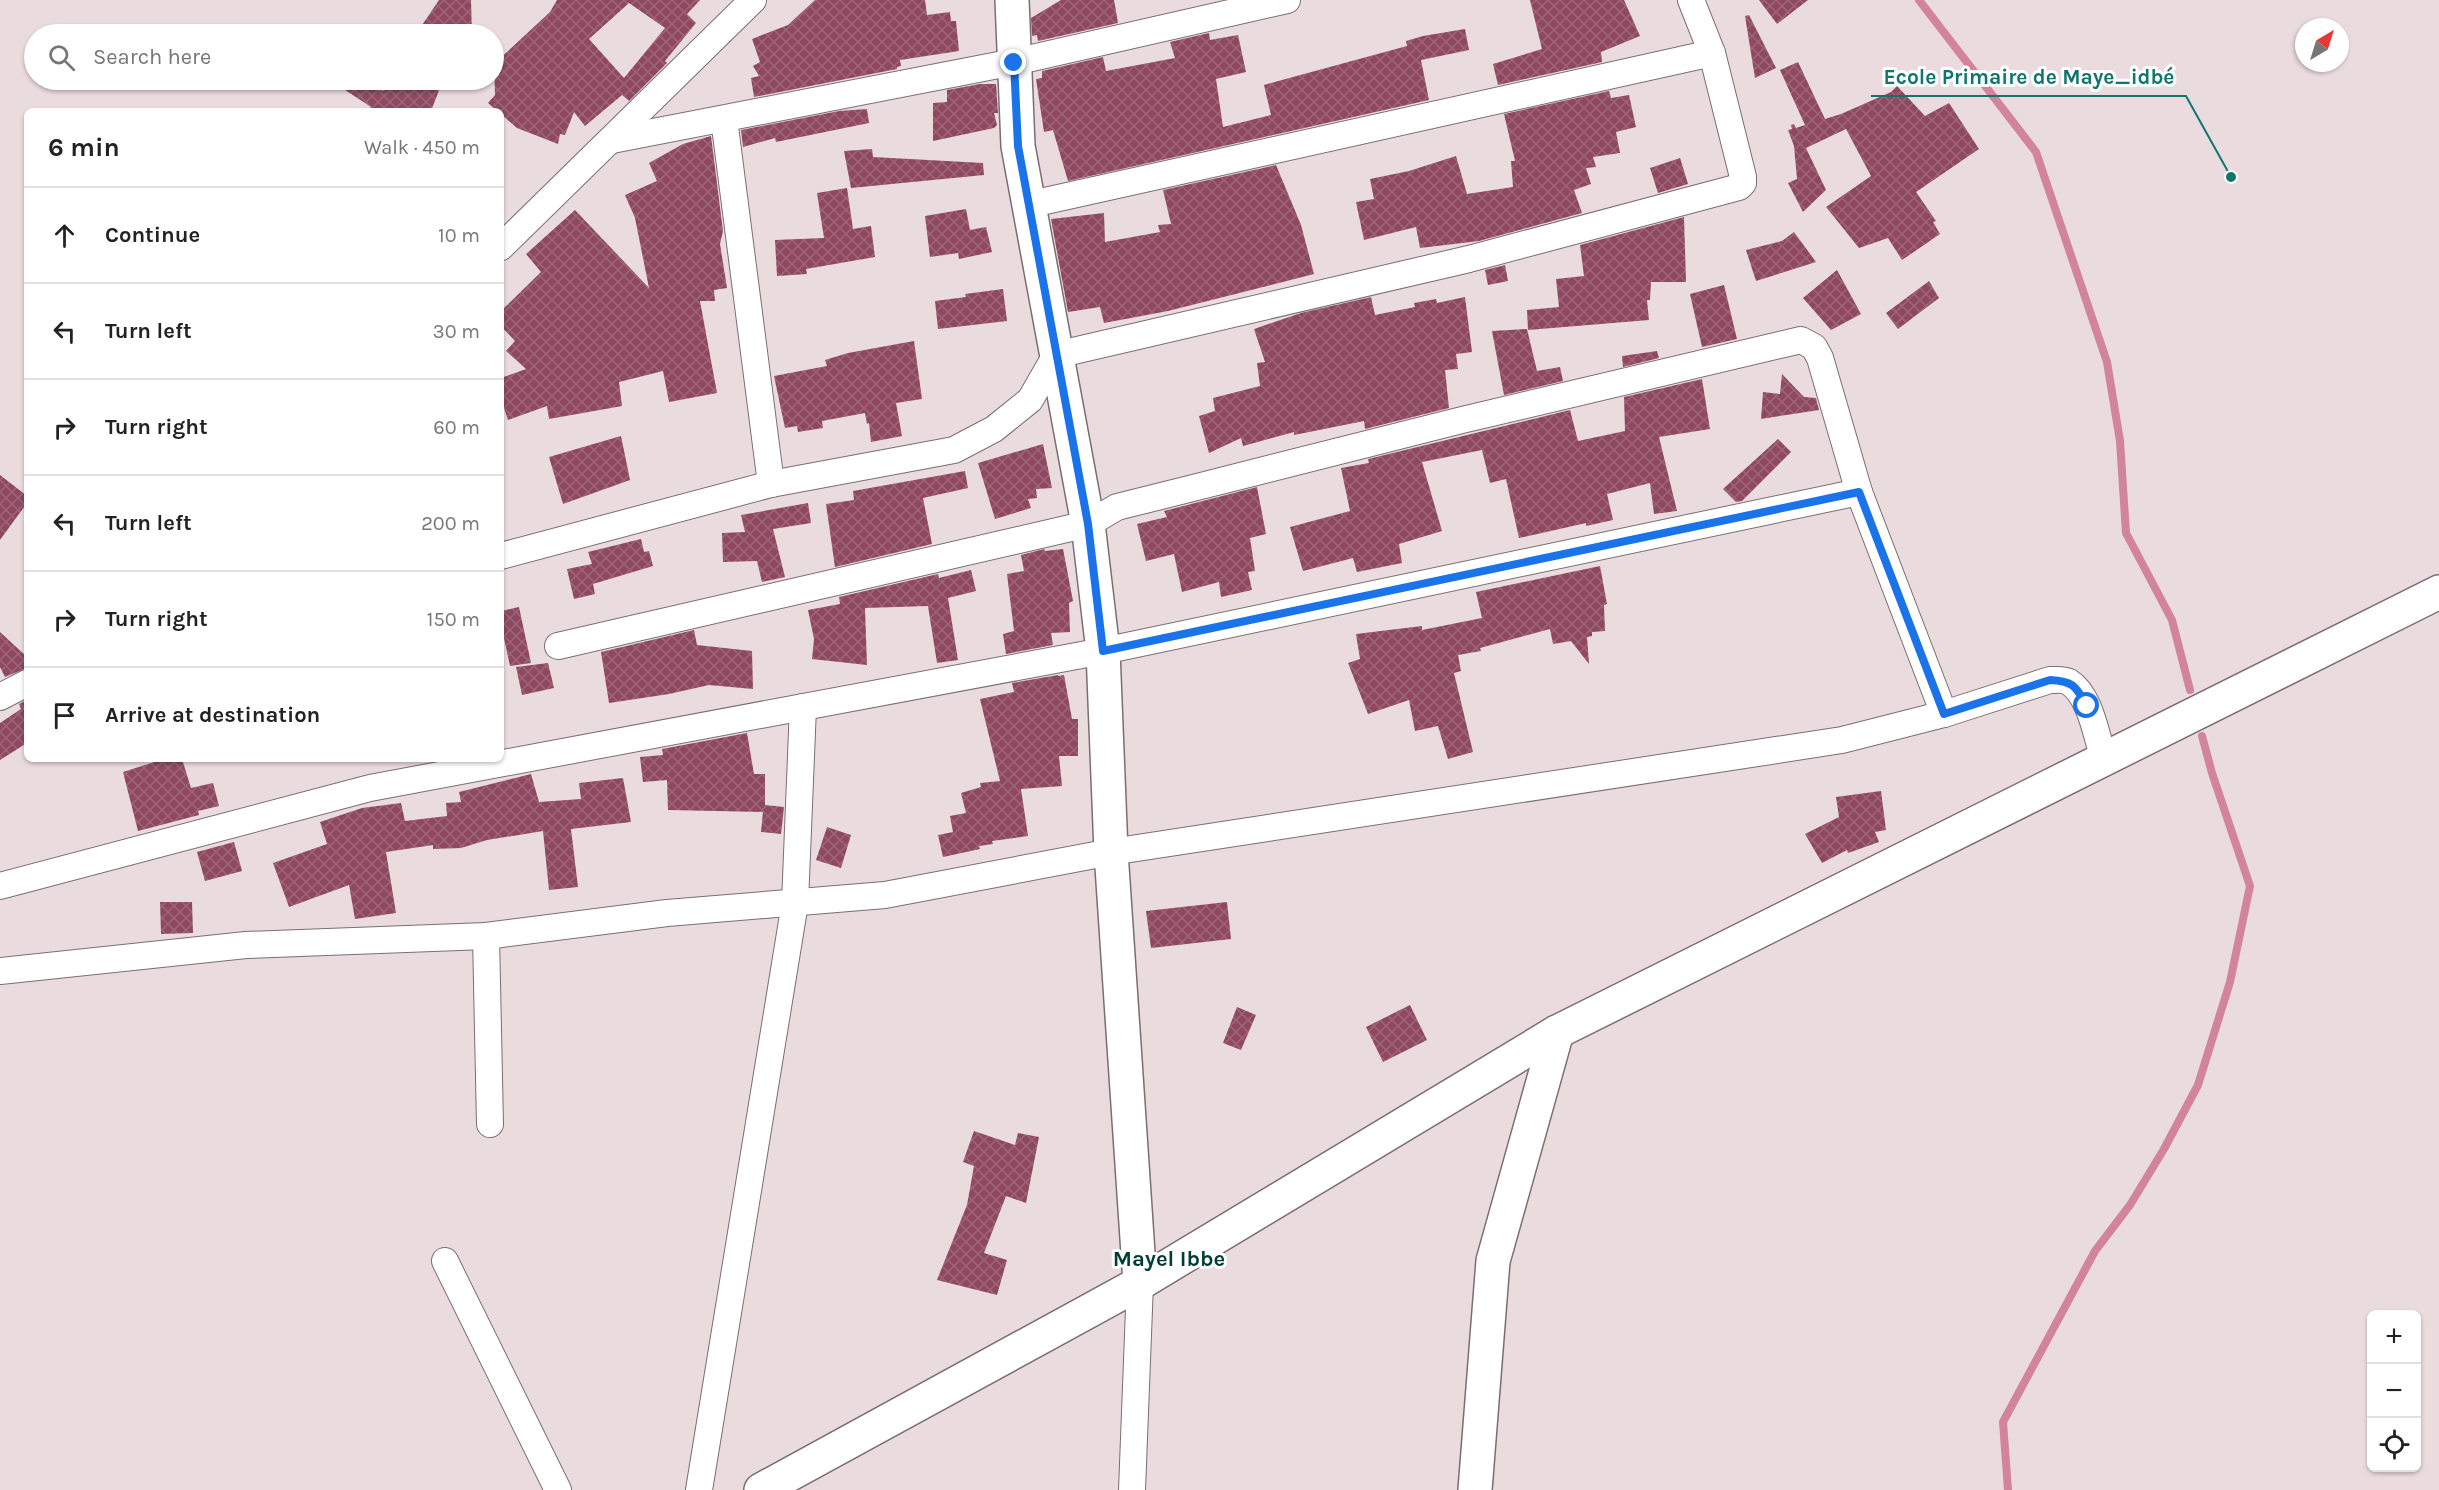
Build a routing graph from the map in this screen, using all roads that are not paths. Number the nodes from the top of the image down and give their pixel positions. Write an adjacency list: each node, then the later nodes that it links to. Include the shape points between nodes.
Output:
1 (1012, 0): 6 (street)
2 (1287, 0): 6 (street)
3 (1691, 0): 5 (street)
4 (738, 4): 8 (street)
5 (1712, 53): 9 (street); 11 (street, via 1743,177 1739,187 1469,259)
6 (1014, 63): 7 (street); 9 (street, via 1018,146)
7 (724, 118): 8 (street); 12 (street)
8 (612, 140): 10 (street)
9 (1027, 205): 11 (street)
10 (504, 245)
11 (1056, 355): 12 (street, via 1030,400 994,429 954,450); 14 (street)
12 (771, 484): 15 (street)
13 (1859, 492): 14 (street, via 1820,358 1814,347 1801,340 1117,507); 18 (street); 22 (street)
14 (1088, 524): 17 (street); 18 (street)
15 (504, 555)
16 (2439, 592): 23 (street)
17 (558, 646)
18 (1103, 651): 21 (street); 24 (street)
19 (24, 685): 20 (street)
20 (0, 698)
21 (803, 707): 25 (street, via 370,788); 26 (street)
22 (1944, 714): 23 (street, via 2050,680 2066,680 2077,688 2087,706); 24 (street, via 1842,740)
23 (2104, 759): 29 (street)
24 (1111, 852): 26 (street, via 885,894); 32 (street)
25 (0, 886)
26 (795, 903): 27 (street, via 667,913); 34 (street)
27 (486, 936): 28 (street, via 246,945); 30 (street)
28 (0, 971)
29 (1557, 1032): 32 (street); 37 (street, via 1493,1261)
30 (490, 1124)
31 (445, 1261): 33 (street)
32 (1140, 1283): 35 (street); 36 (street)
33 (558, 1490)
34 (699, 1490)
35 (761, 1490)
36 (1132, 1490)
37 (1475, 1490)

